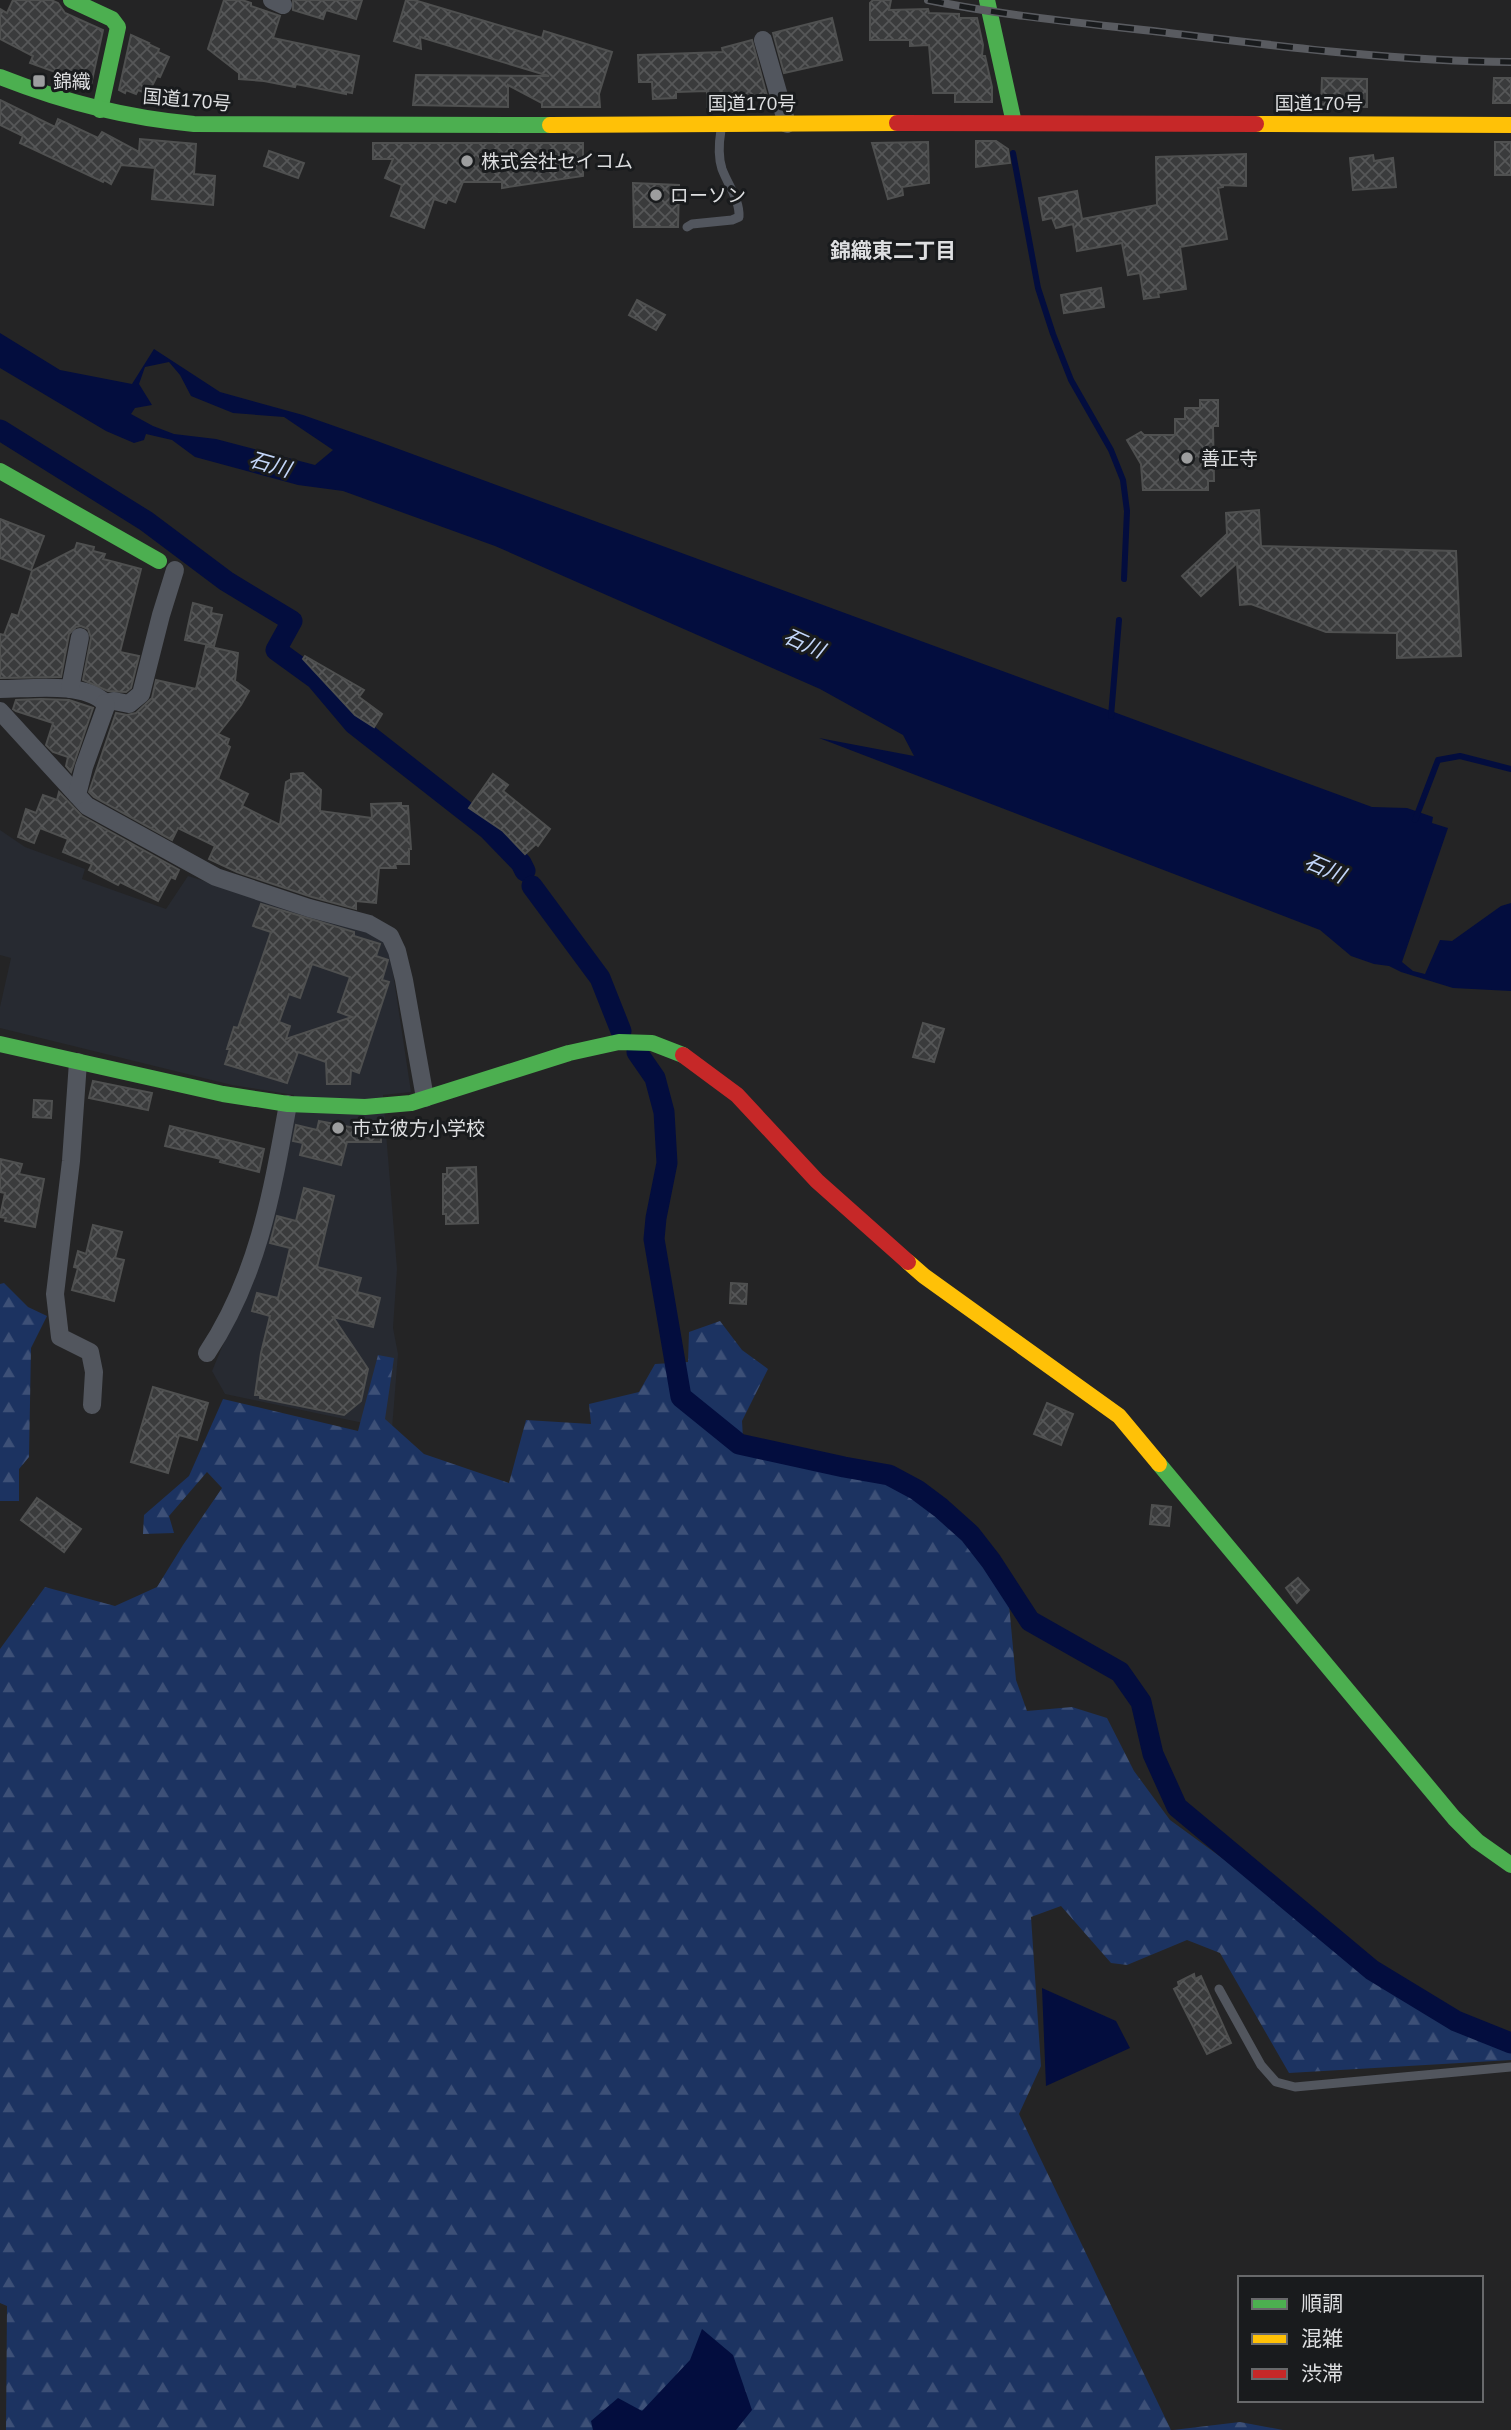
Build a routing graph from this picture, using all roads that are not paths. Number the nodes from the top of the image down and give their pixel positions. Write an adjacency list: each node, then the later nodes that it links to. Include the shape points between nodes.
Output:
1 (71, 0): 5 (main road, via 112,19 118,27)
2 (987, 0): 6 (main road)
3 (763, 40): 7 (street)
4 (0, 77): 5 (main road, 国道170号)
5 (100, 110): 8 (main road, 国道170号, via 171,124 223,126)
6 (1014, 123): 7 (main road, 国道170号); 9 (main road, 国道170号)
7 (787, 124): 8 (main road, 国道170号)
8 (722, 125): 10 (lane, via 721,167 739,217)
9 (1511, 125)
10 (687, 227)
11 (0, 471): 12 (main road)
12 (159, 561)
13 (175, 570): 17 (street, via 141,694 129,704)
14 (80, 637): 16 (street)
15 (0, 689): 16 (street)
16 (70, 689): 17 (street, via 89,692)
17 (104, 703): 19 (street)
18 (0, 711): 19 (street)
19 (77, 796): 22 (street, via 87,806 216,877 369,924 390,936 404,980)
20 (0, 1044): 21 (main road)
21 (78, 1062): 23 (main road); 25 (street, via 55,1294 60,1337 90,1352)
22 (425, 1098): 23 (main road, via 365,1107); 26 (main road, via 619,1042 652,1043 703,1068 737,1095 817,1181 915,1268 1119,1416 1454,1818)
23 (288, 1104): 24 (street, via 273,1185 249,1269 232,1313)
24 (207, 1353)
25 (92, 1405)
26 (1511, 1865)
27 (1219, 1989): 28 (lane, via 1261,2065 1285,2085)
28 (1511, 2067)

